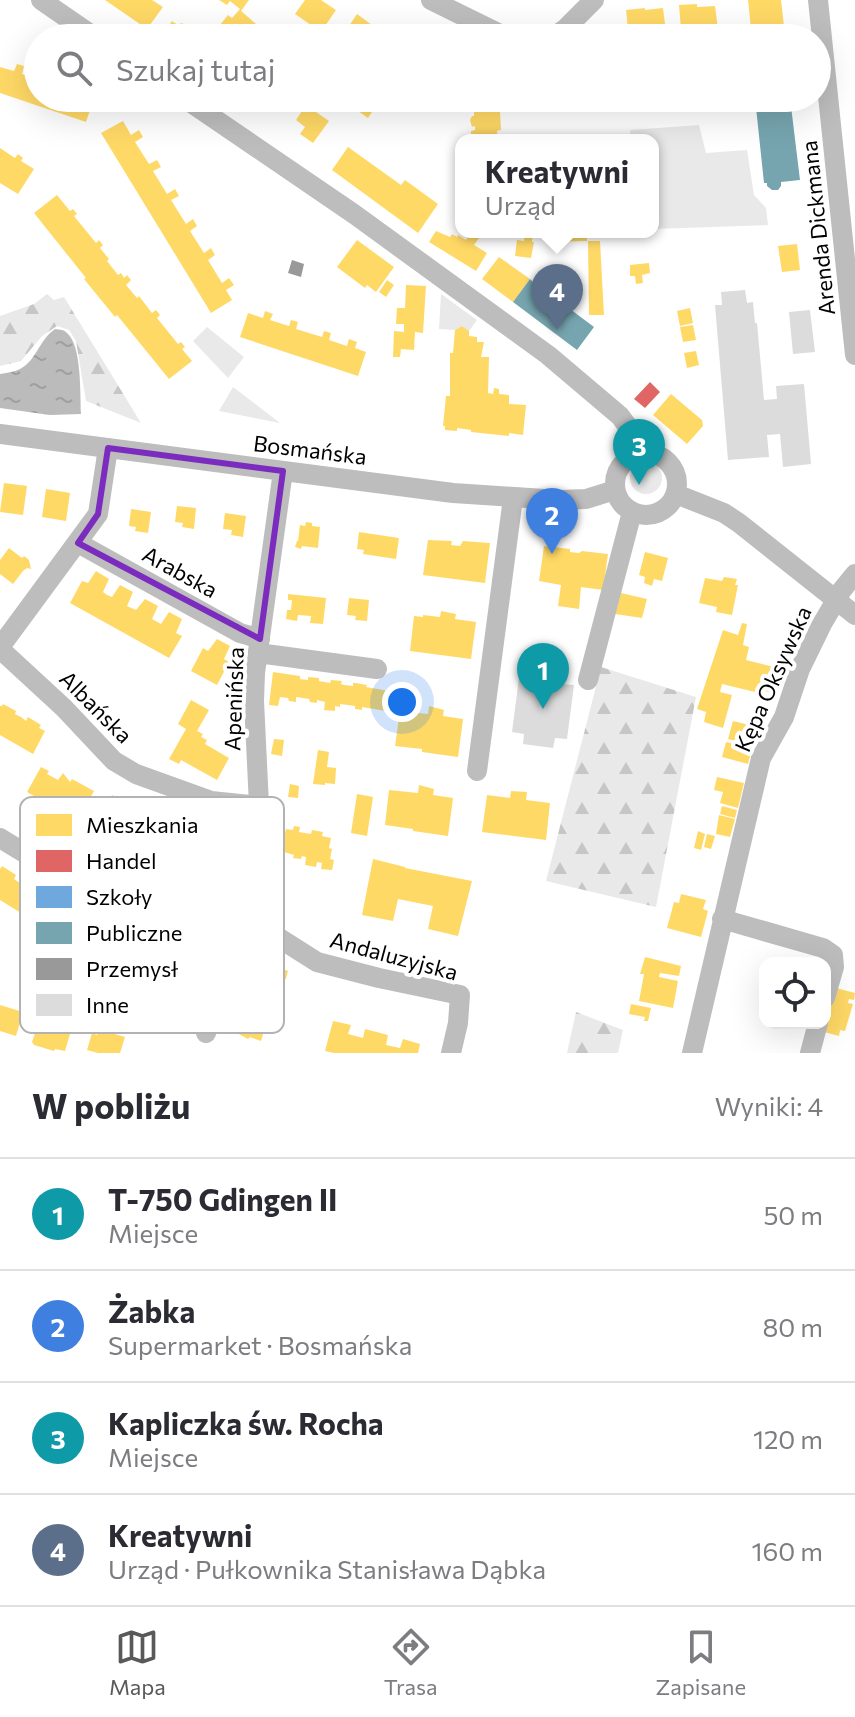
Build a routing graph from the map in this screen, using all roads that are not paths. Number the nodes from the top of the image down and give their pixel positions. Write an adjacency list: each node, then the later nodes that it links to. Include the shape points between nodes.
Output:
1 (41, 0): 5 (street)
2 (431, 0): 6 (street)
3 (594, 0): 7 (street)
4 (818, 0): 8 (street, Arenda Dickmana)
5 (76, 24)
6 (480, 24)
7 (570, 24)
8 (821, 24)
9 (205, 112): 14 (street, via 548,355 620,416)
10 (830, 112): 11 (street, Arenda Dickmana)
11 (855, 355)
12 (0, 434): 13 (street, Bosmańska)
13 (108, 448): 15 (street, Bosmańska); 20 (street, via 98,514)
14 (639, 453): 16 (street, via 619,466); 17 (street, via 666,459 676,475)
15 (283, 471): 18 (street, Bosmańska); 24 (street, Apenińska)
16 (615, 490): 18 (street, Bosmańska, via 586,499); 19 (street)
17 (676, 494): 19 (street, via 661,512); 22 (street, via 724,513)
18 (513, 498): 28 (street)
19 (632, 512): 27 (street)
20 (78, 543): 24 (street, Arabska); 25 (street)
21 (855, 574): 22 (street)
22 (836, 600): 23 (street); 33 (street, Kępa Oksywska, via 761,758)
23 (855, 615)
24 (259, 646): 26 (street, Arabska); 30 (street, Apenińska, via 254,701)
25 (0, 648): 29 (street, Albańska, via 114,761)
26 (377, 669)
27 (588, 680)
28 (477, 771)
29 (200, 797)
30 (259, 797)
31 (0, 838): 32 (street, Andaluzyjska)
32 (20, 850)
33 (722, 919): 35 (street, via 823,948 833,955); 38 (street, Kępa Oksywska)
34 (284, 941): 37 (street, Andaluzyjska, via 317,962 460,995)
35 (831, 977)
36 (816, 1029): 39 (street)
37 (451, 1053)
38 (692, 1053)
39 (810, 1053)

